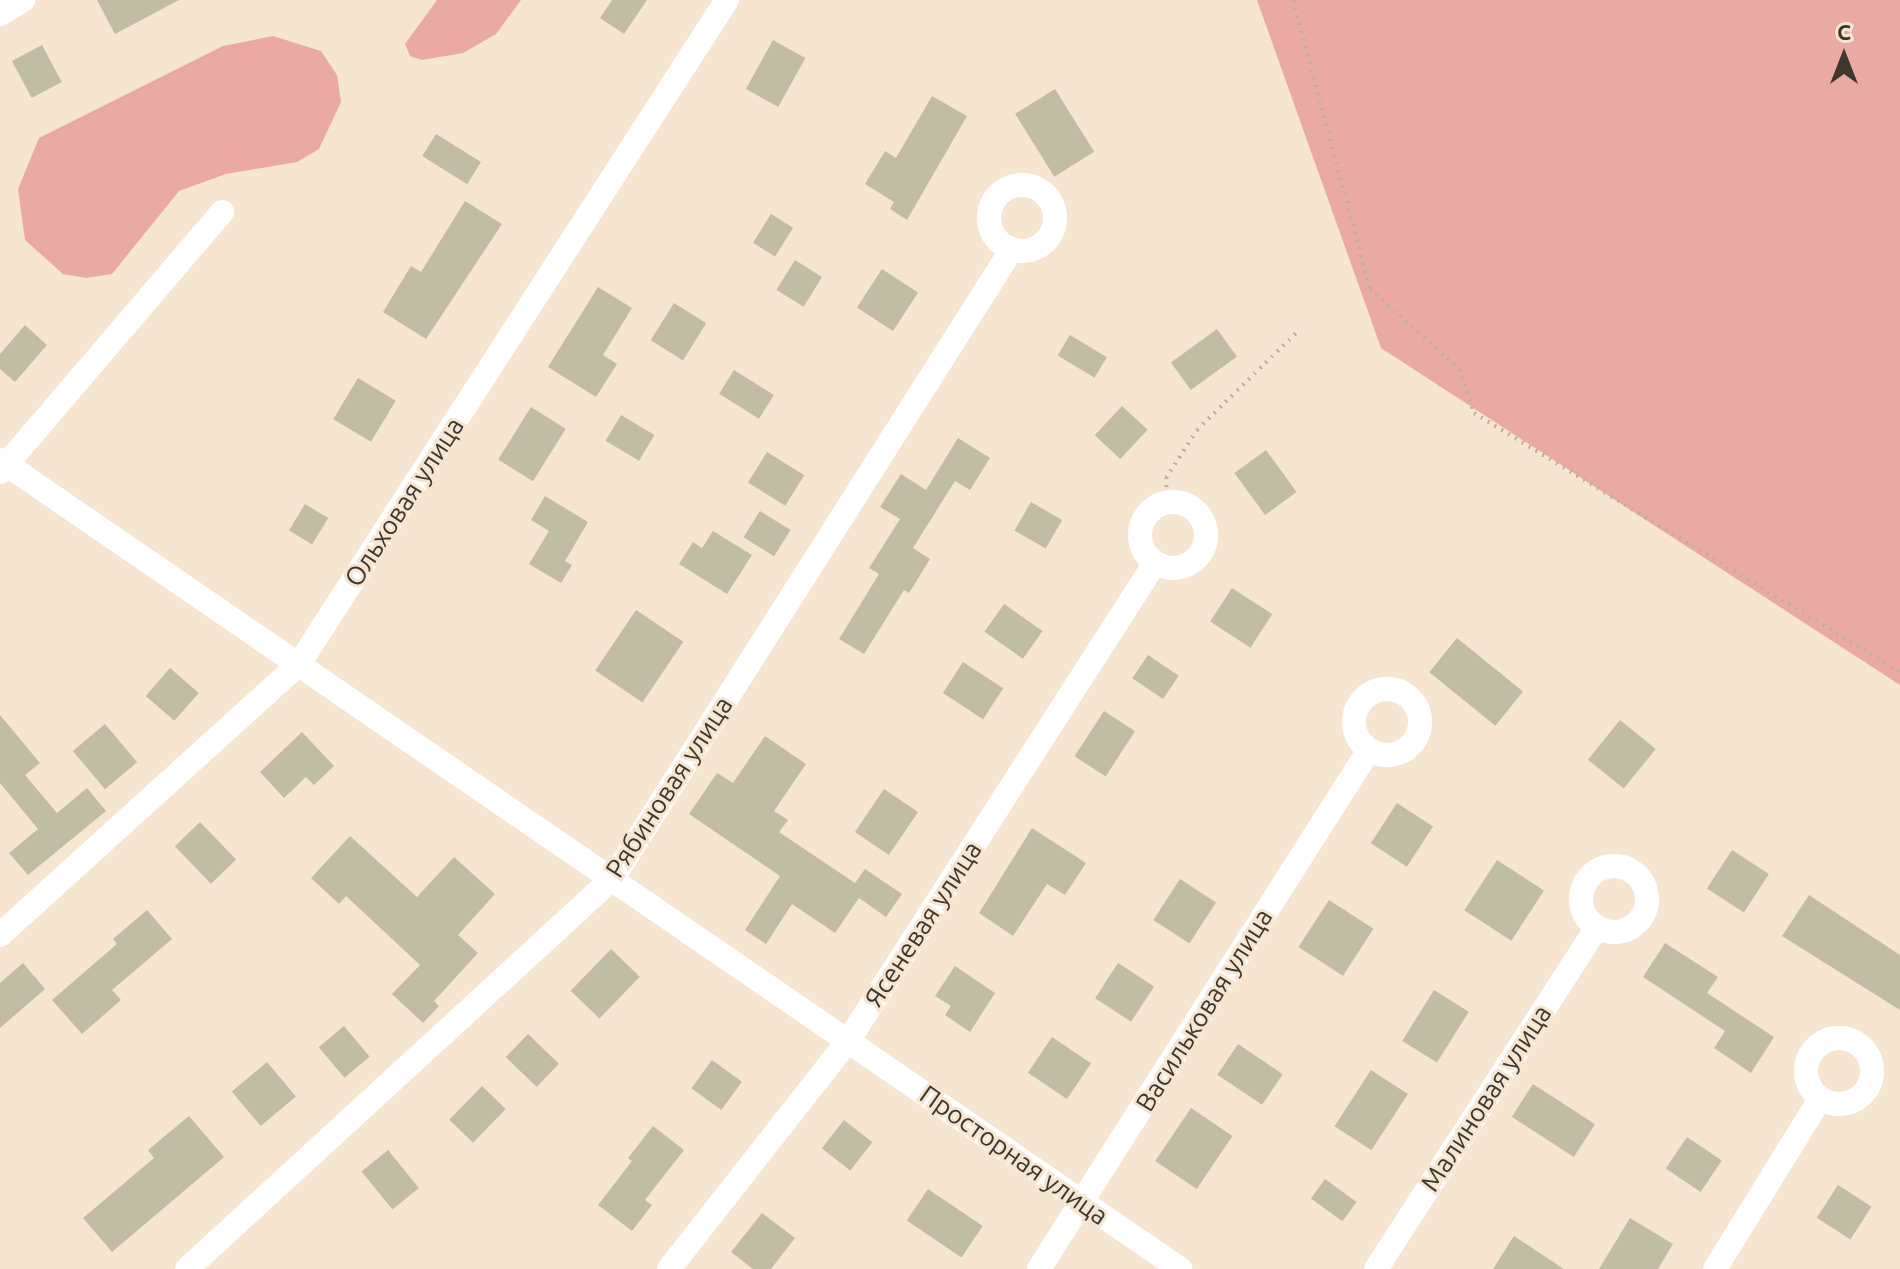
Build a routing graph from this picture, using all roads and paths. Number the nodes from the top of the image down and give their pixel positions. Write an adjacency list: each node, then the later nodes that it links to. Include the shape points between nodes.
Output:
1 (23, 0): 4 (street)
2 (727, 0): 11 (street, Ольховая улица)
3 (1293, 0): 12 (path, via 1370,289 1459,369 1474,413)
4 (0, 14)
5 (222, 212): 8 (street)
6 (1012, 249): 14 (street, Рябиновая улица)
7 (1299, 330): 9 (path, via 1197,430 1166,478)
8 (3, 466): 11 (street, Просторная улица)
9 (1167, 503): 10 (street, via 1151,510 1142,525 1141,542); 10 (street, via 1184,504 1198,514 1205,529 1204,546 1195,560 1179,568)
10 (1155, 563): 17 (street, Ясеневая улица)
11 (299, 664): 14 (street, Просторная улица); 16 (street, Ольховая улица)
12 (1900, 672)
13 (1369, 750): 19 (street, Васильковая улица)
14 (613, 878): 17 (street, Просторная улица); 20 (street, Рябиновая улица)
15 (1597, 927): 24 (street, Малиновая улица)
16 (0, 935)
17 (848, 1041): 19 (street, Просторная улица); 21 (street, Ясеневая улица)
18 (1820, 1099): 25 (street)
19 (1082, 1201): 22 (street, Васильковая улица); 23 (street, Просторная улица)
20 (187, 1269)
21 (669, 1269)
22 (1039, 1269)
23 (1180, 1269)
24 (1376, 1269)
25 (1715, 1269)

